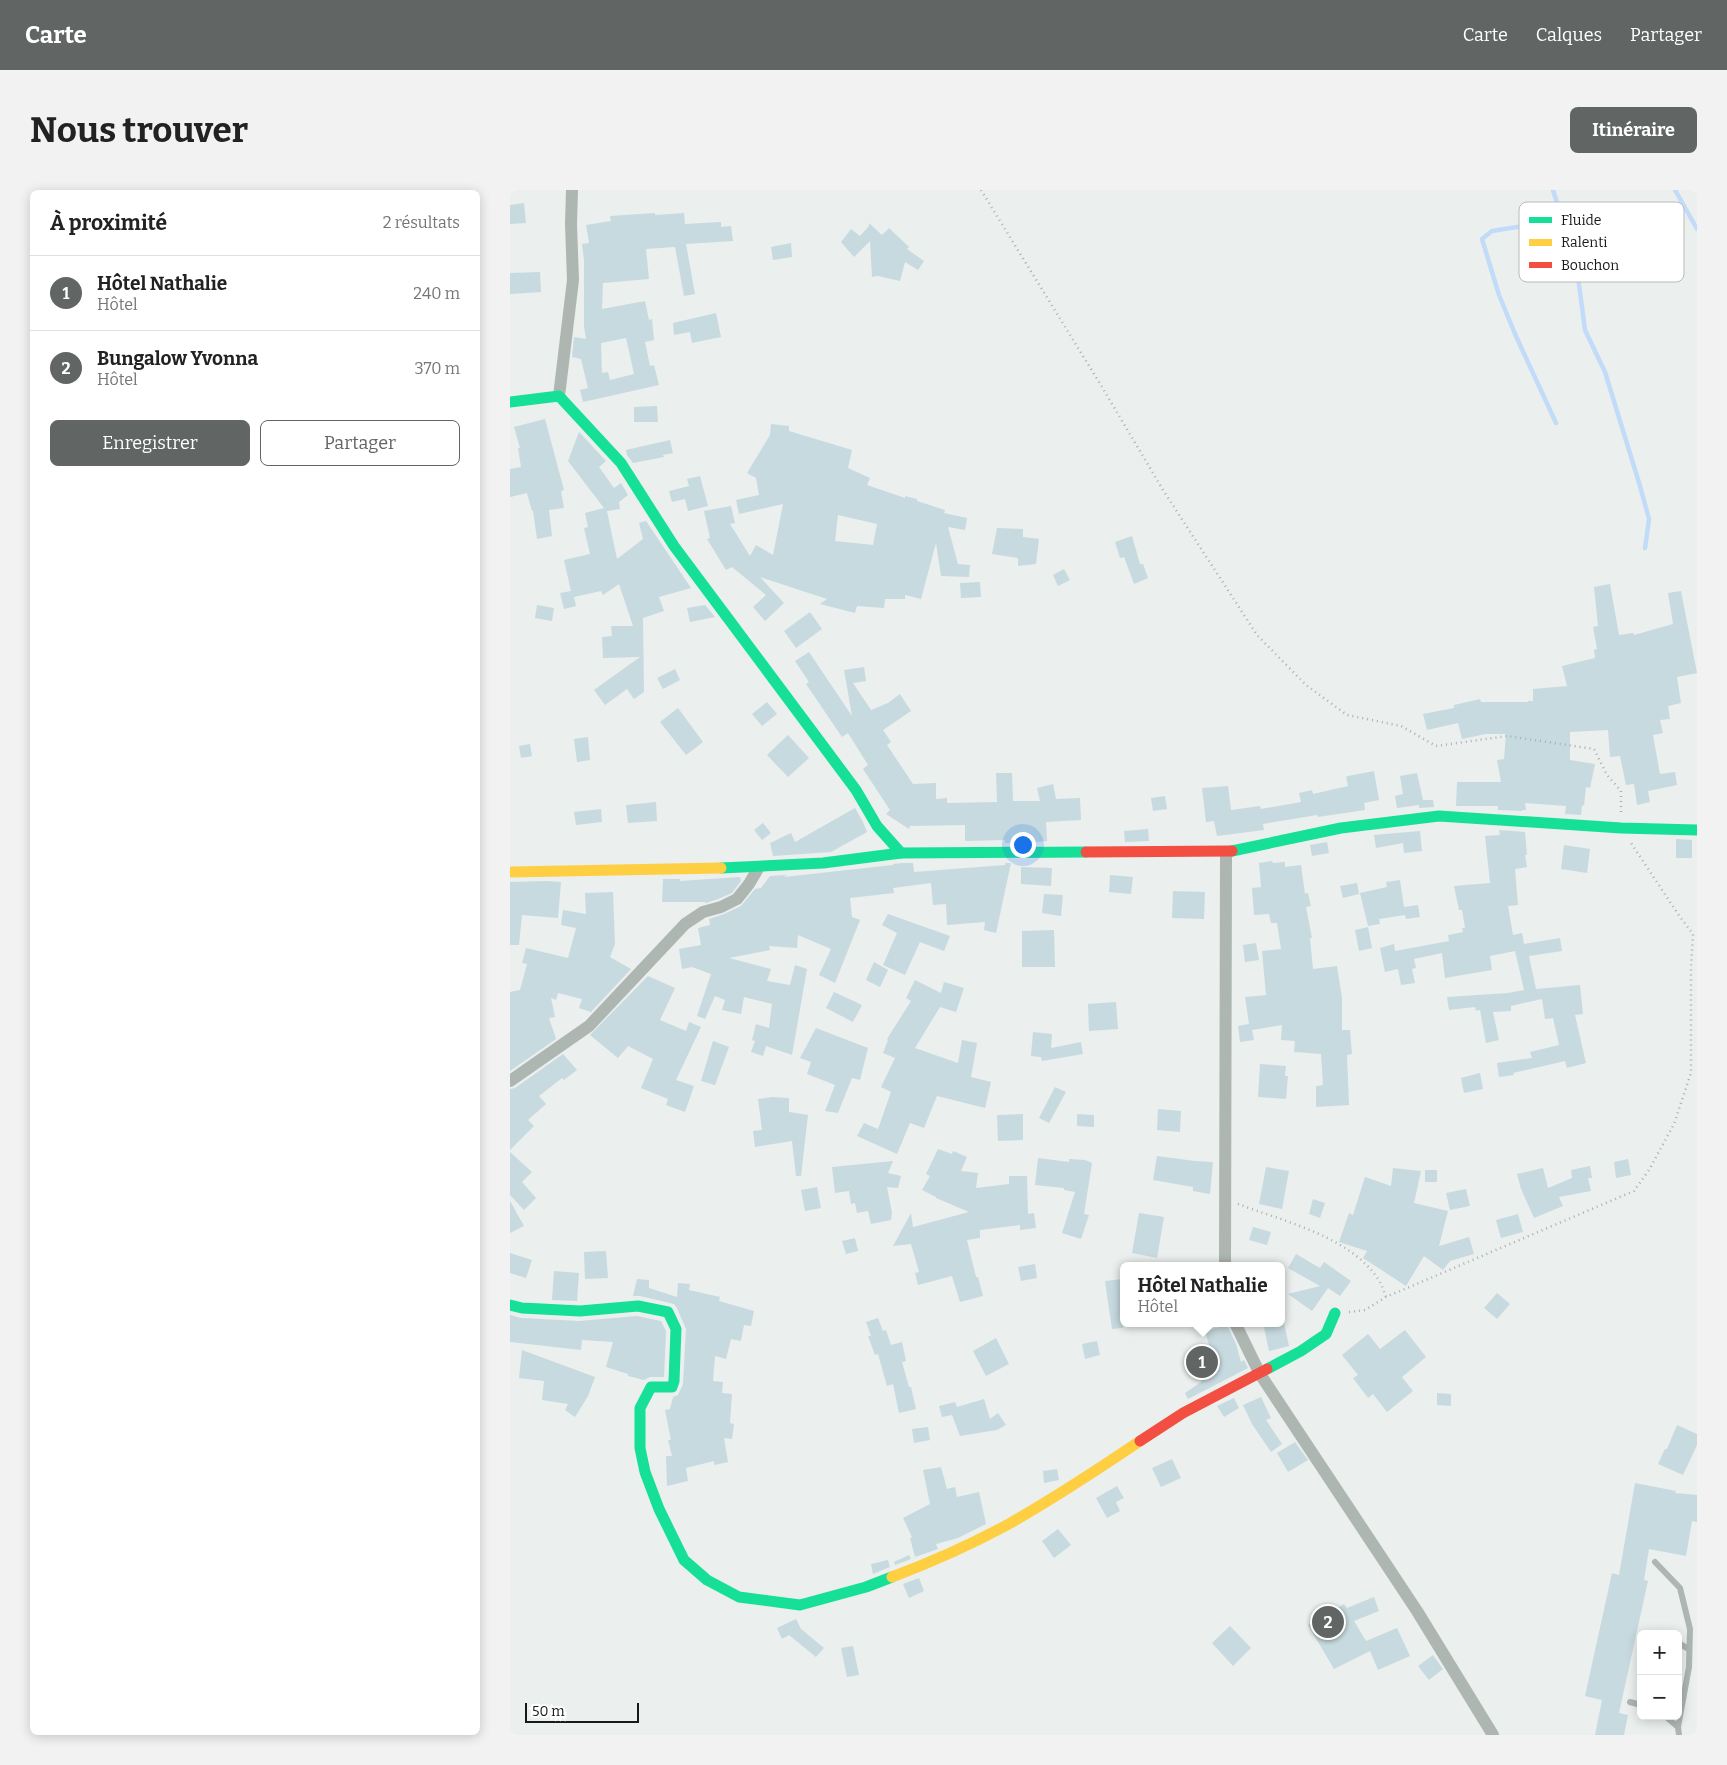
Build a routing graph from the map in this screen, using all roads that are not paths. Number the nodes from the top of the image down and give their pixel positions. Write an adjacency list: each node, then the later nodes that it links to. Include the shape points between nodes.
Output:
1 (572, 190): 2 (street, via 573,280)
2 (559, 396): 3 (street); 6 (street, via 621,463 674,546 856,790 877,826)
3 (510, 402)
4 (1697, 830): 5 (street, via 1439,816 1341,828)
5 (1226, 852): 6 (street); 10 (street)
6 (901, 853): 7 (street, via 823,864)
7 (759, 867): 8 (street); 9 (street, via 736,899 703,912 685,924 589,1026)
8 (510, 872)
9 (510, 1081)
10 (1225, 1262)
11 (510, 1304): 14 (street, via 522,1308 580,1311 638,1306 668,1312 676,1329 672,1387 651,1387 640,1408 643,1464 659,1509 684,1560 707,1580 739,1597 800,1605 866,1587 937,1560 990,1534 1184,1413)
12 (1336, 1313): 14 (street, via 1326,1334)
13 (1238, 1327): 14 (street)
14 (1260, 1374): 22 (street, via 1417,1611)
15 (1655, 1562): 17 (lane, via 1680,1588 1690,1629)
16 (1682, 1645): 17 (lane)
17 (1690, 1649): 21 (lane)
18 (1630, 1702): 19 (lane)
19 (1637, 1704)
20 (1670, 1720): 21 (lane)
21 (1678, 1727): 23 (lane)
22 (1493, 1735)
23 (1679, 1735)

